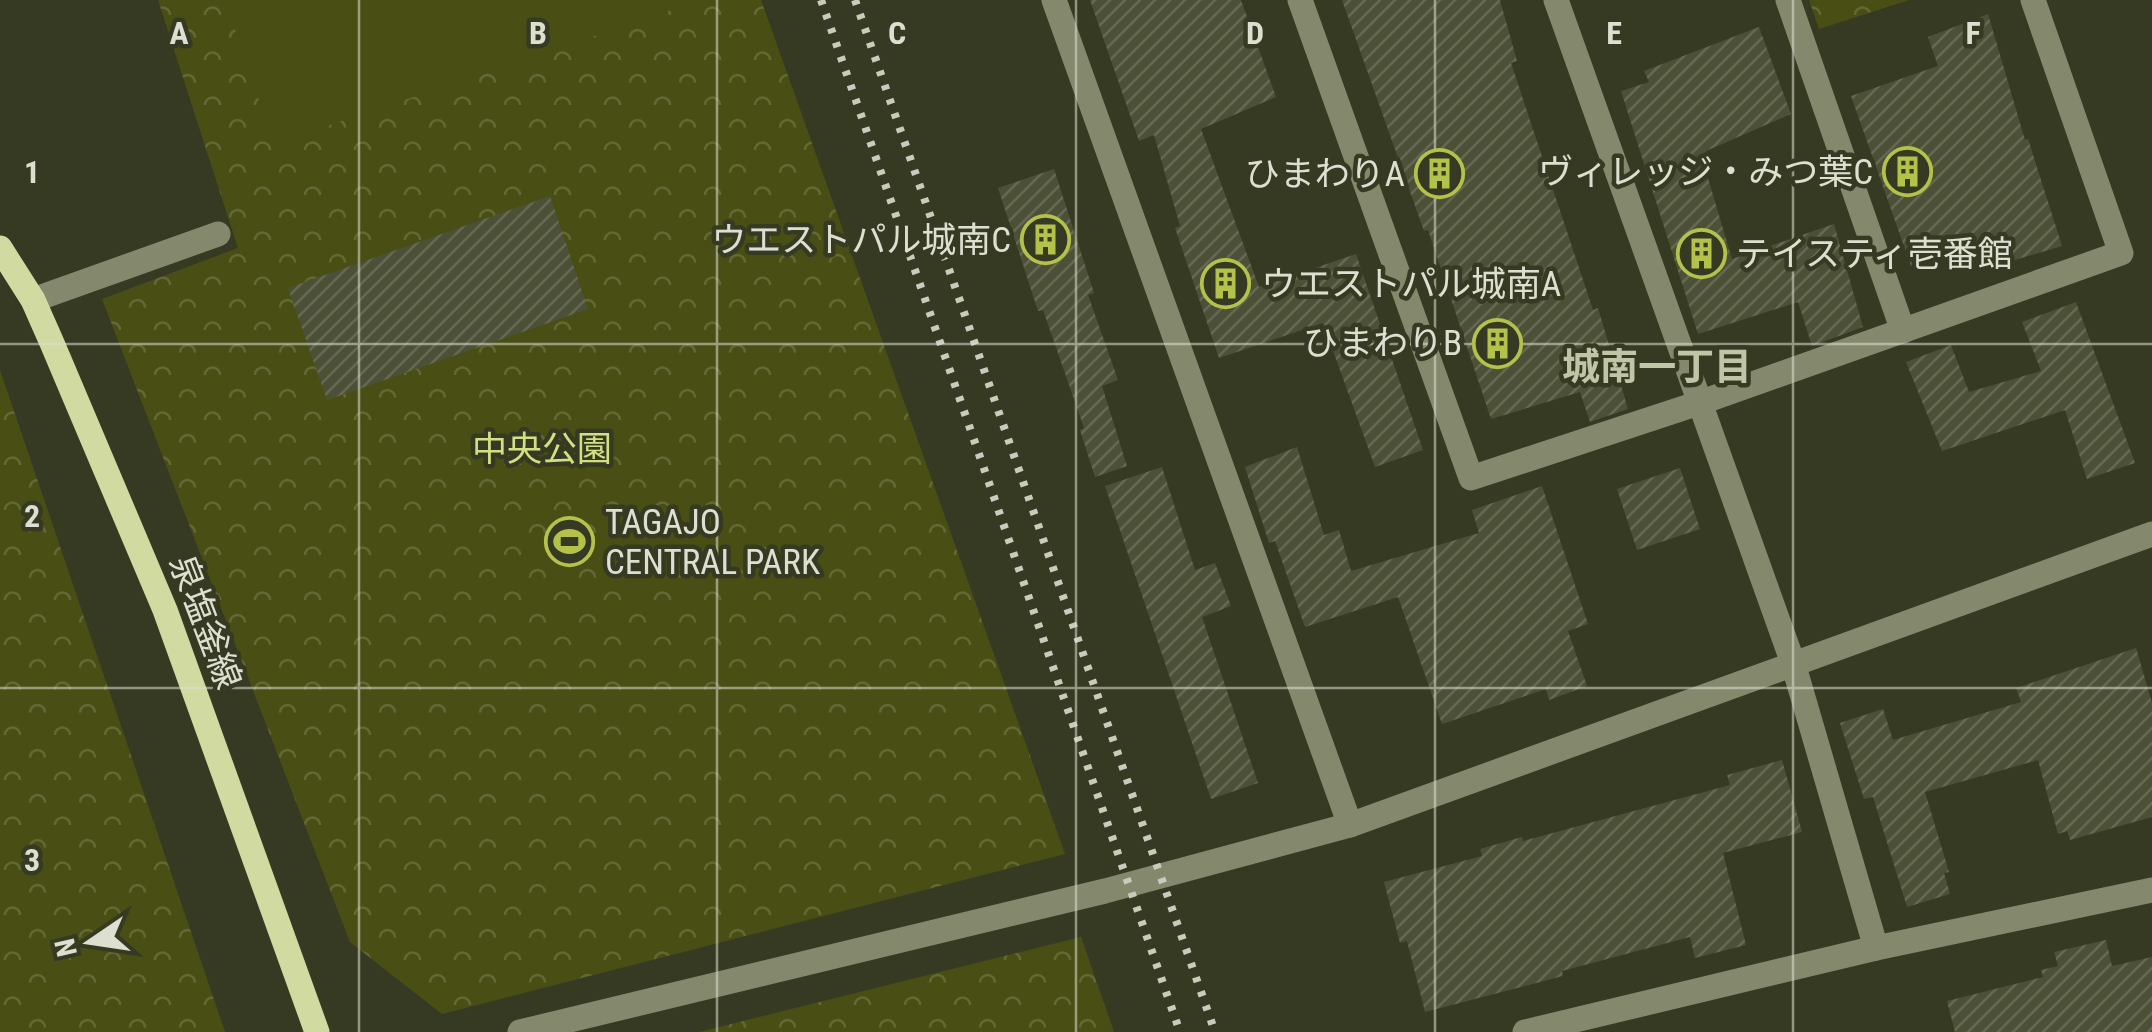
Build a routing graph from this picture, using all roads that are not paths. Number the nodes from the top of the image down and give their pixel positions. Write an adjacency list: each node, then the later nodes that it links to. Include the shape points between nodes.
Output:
1 (1054, 0): 13 (street)
2 (1300, 0): 10 (street, via 1471,478)
3 (1556, 0): 10 (street)
4 (1788, 0): 9 (street)
5 (2032, 0): 9 (street, via 2121,254)
6 (218, 234): 8 (street)
7 (0, 248): 8 (main road, 泉塩釜線)
8 (33, 300): 16 (main road, 泉塩釜線, via 165,610)
9 (1903, 331): 10 (street)
10 (1699, 403): 12 (street)
11 (2152, 534): 12 (street)
12 (1792, 663): 13 (street); 15 (street)
13 (1350, 825): 17 (street)
14 (2152, 890): 15 (street)
15 (1876, 948): 18 (street)
16 (317, 1032)
17 (520, 1032)
18 (1525, 1032)

